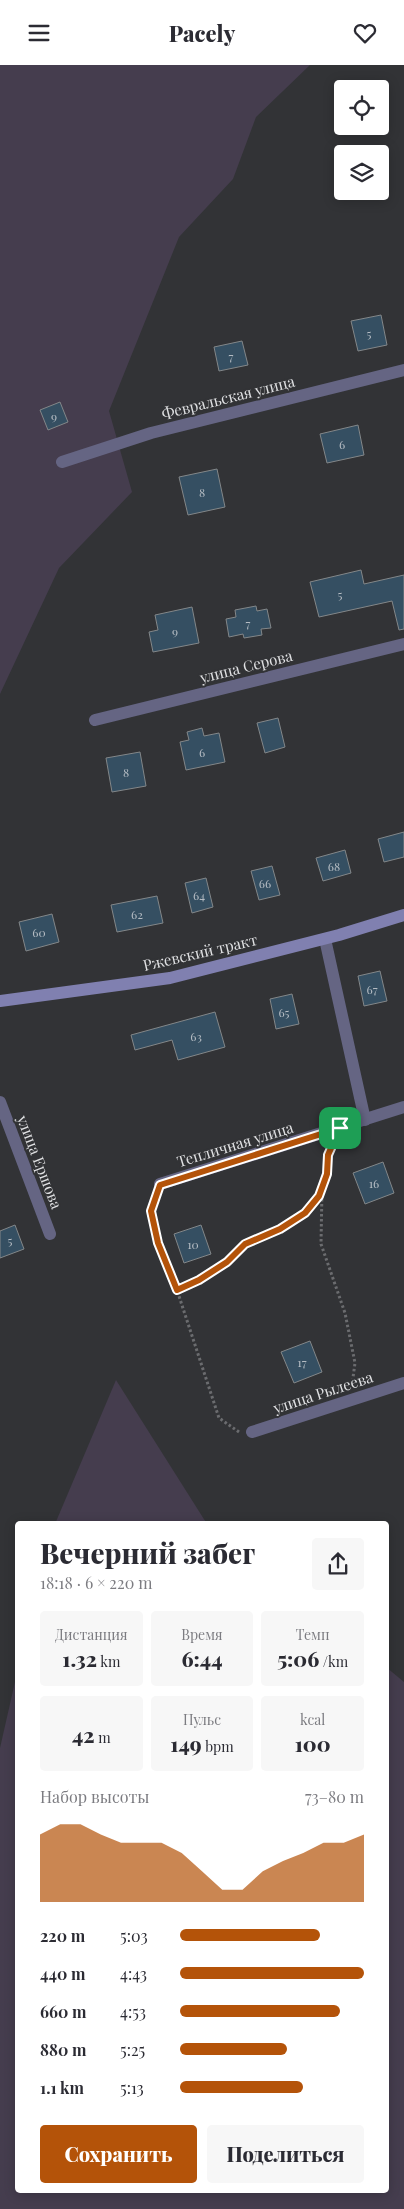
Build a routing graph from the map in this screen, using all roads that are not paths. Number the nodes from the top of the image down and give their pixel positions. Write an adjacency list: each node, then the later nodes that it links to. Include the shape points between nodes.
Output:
1 (404, 370): 2 (street, Февральская улица, via 151,433)
2 (62, 462)
3 (404, 644): 4 (street, улица Серова)
4 (95, 720)
5 (404, 915): 6 (main road, Ржевский тракт)
6 (325, 939): 7 (main road, Ржевский тракт, via 170,978); 10 (street)
7 (0, 1001)
8 (0, 1102): 12 (street, улица Ершова)
9 (404, 1107): 10 (street, Тепличная улица)
10 (365, 1120): 11 (street, Тепличная улица)
11 (160, 1185)
12 (50, 1234)
13 (404, 1383): 14 (street, улица Рылеева)
14 (252, 1432)

